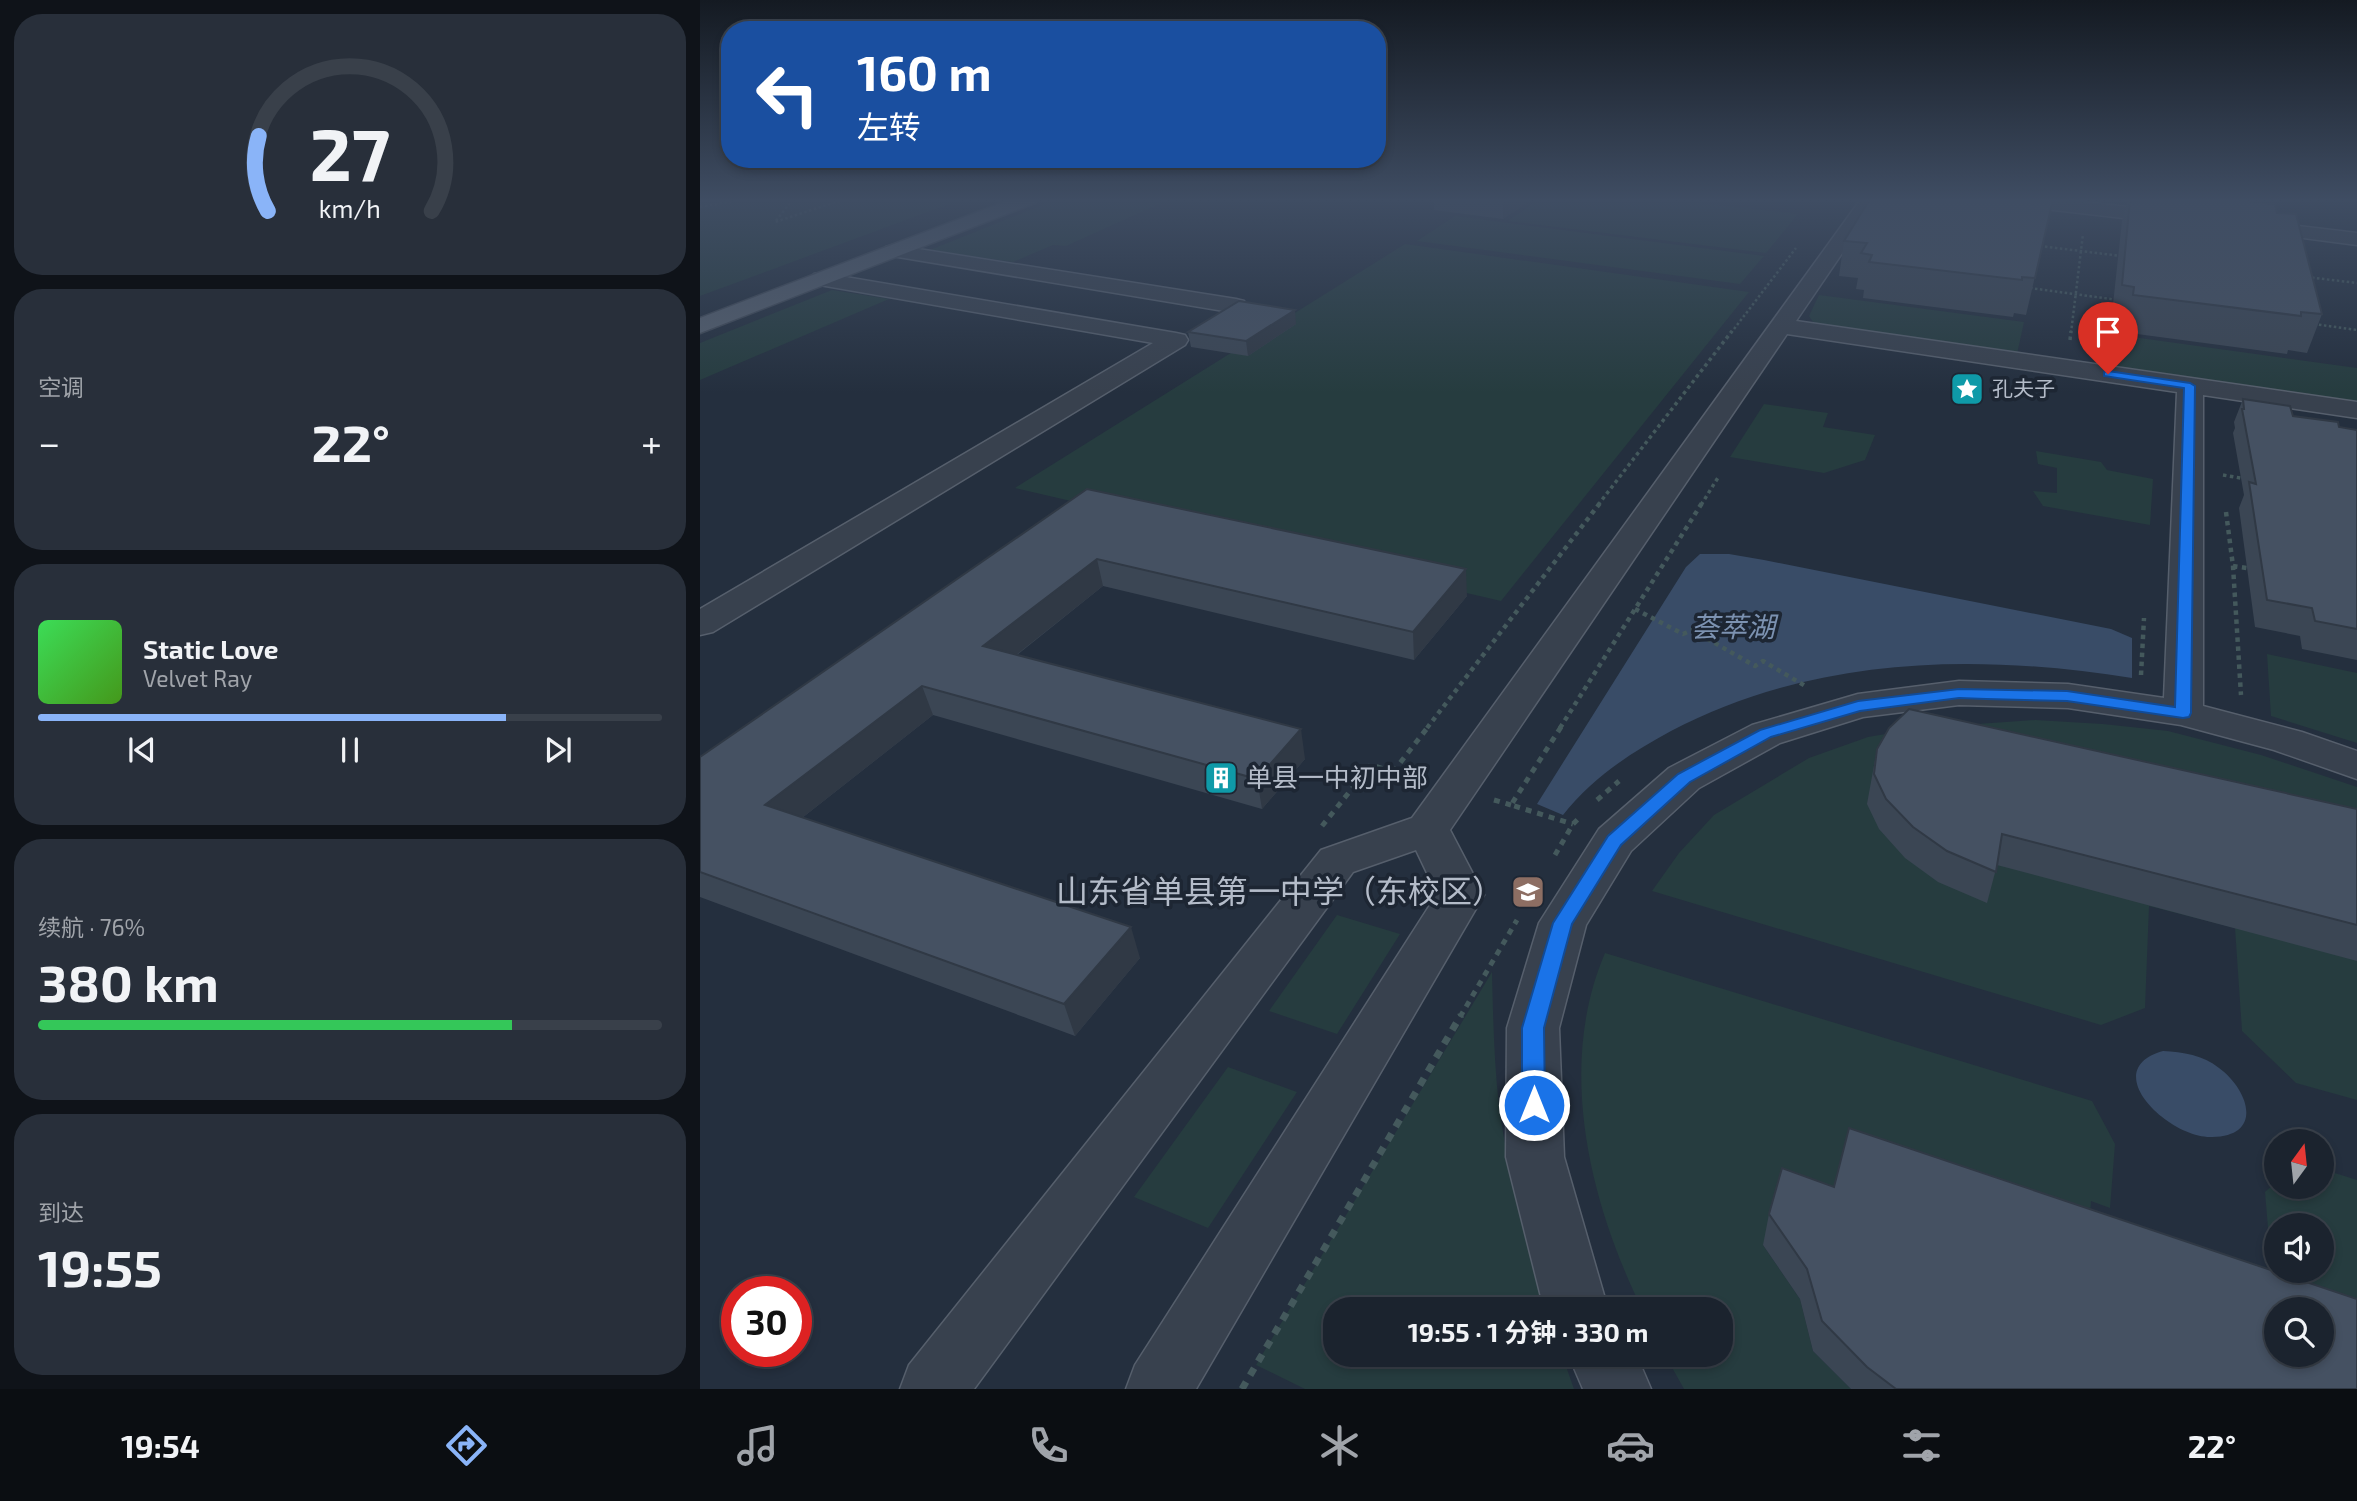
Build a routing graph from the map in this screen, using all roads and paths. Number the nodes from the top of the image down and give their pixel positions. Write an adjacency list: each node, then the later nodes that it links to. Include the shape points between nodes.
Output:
1 (822, 264): 12 (main road)
2 (860, 264): 8 (main road)
3 (973, 264): 17 (street, via 1236,306)
4 (1785, 264): 37 (path)
5 (1824, 264): 15 (street)
6 (2080, 264): 18 (path)
7 (2302, 276): 9 (path)
8 (822, 279): 14 (main road); 17 (street, via 1176,340)
9 (2357, 283)
10 (2029, 288): 11 (path)
11 (2125, 300)
12 (700, 310)
13 (2302, 323): 16 (path)
14 (700, 326)
15 (1779, 326): 19 (street); 42 (street)
16 (2357, 330)
17 (1167, 346): 29 (street)
18 (2069, 348)
19 (2190, 386): 20 (street); 35 (street)
20 (2357, 410)
21 (1723, 469): 28 (path)
22 (2254, 480): 23 (path, via 2221,474)
23 (2222, 487)
24 (2224, 500): 25 (path)
25 (2233, 566): 26 (path); 34 (path)
26 (2259, 570)
27 (2145, 605): 31 (path)
28 (1635, 609): 30 (path, via 1683,634 1692,630 1755,666 1763,661); 41 (path, via 1511,805)
29 (700, 624)
30 (1800, 682)
31 (2140, 685)
32 (1811, 689): 33 (path)
33 (1798, 693)
34 (2241, 708)
35 (2183, 713): 36 (street, via 2288,741); 45 (street, via 2067,696 1959,693 1858,706 1766,734 1684,778 1615,840 1563,923 1533,1028 1535,1157)
36 (2357, 766)
37 (1393, 772)
38 (1620, 780): 39 (path)
39 (1592, 805)
40 (1583, 814): 41 (path)
41 (1573, 824): 43 (path)
42 (1428, 830): 47 (street, via 1337,862); 48 (street, via 1461,895)
43 (1552, 860)
44 (1524, 908): 49 (path)
45 (1573, 1297)
46 (1607, 1367): 50 (street)
47 (933, 1389)
48 (1159, 1389)
49 (1242, 1389)
50 (1618, 1389)

